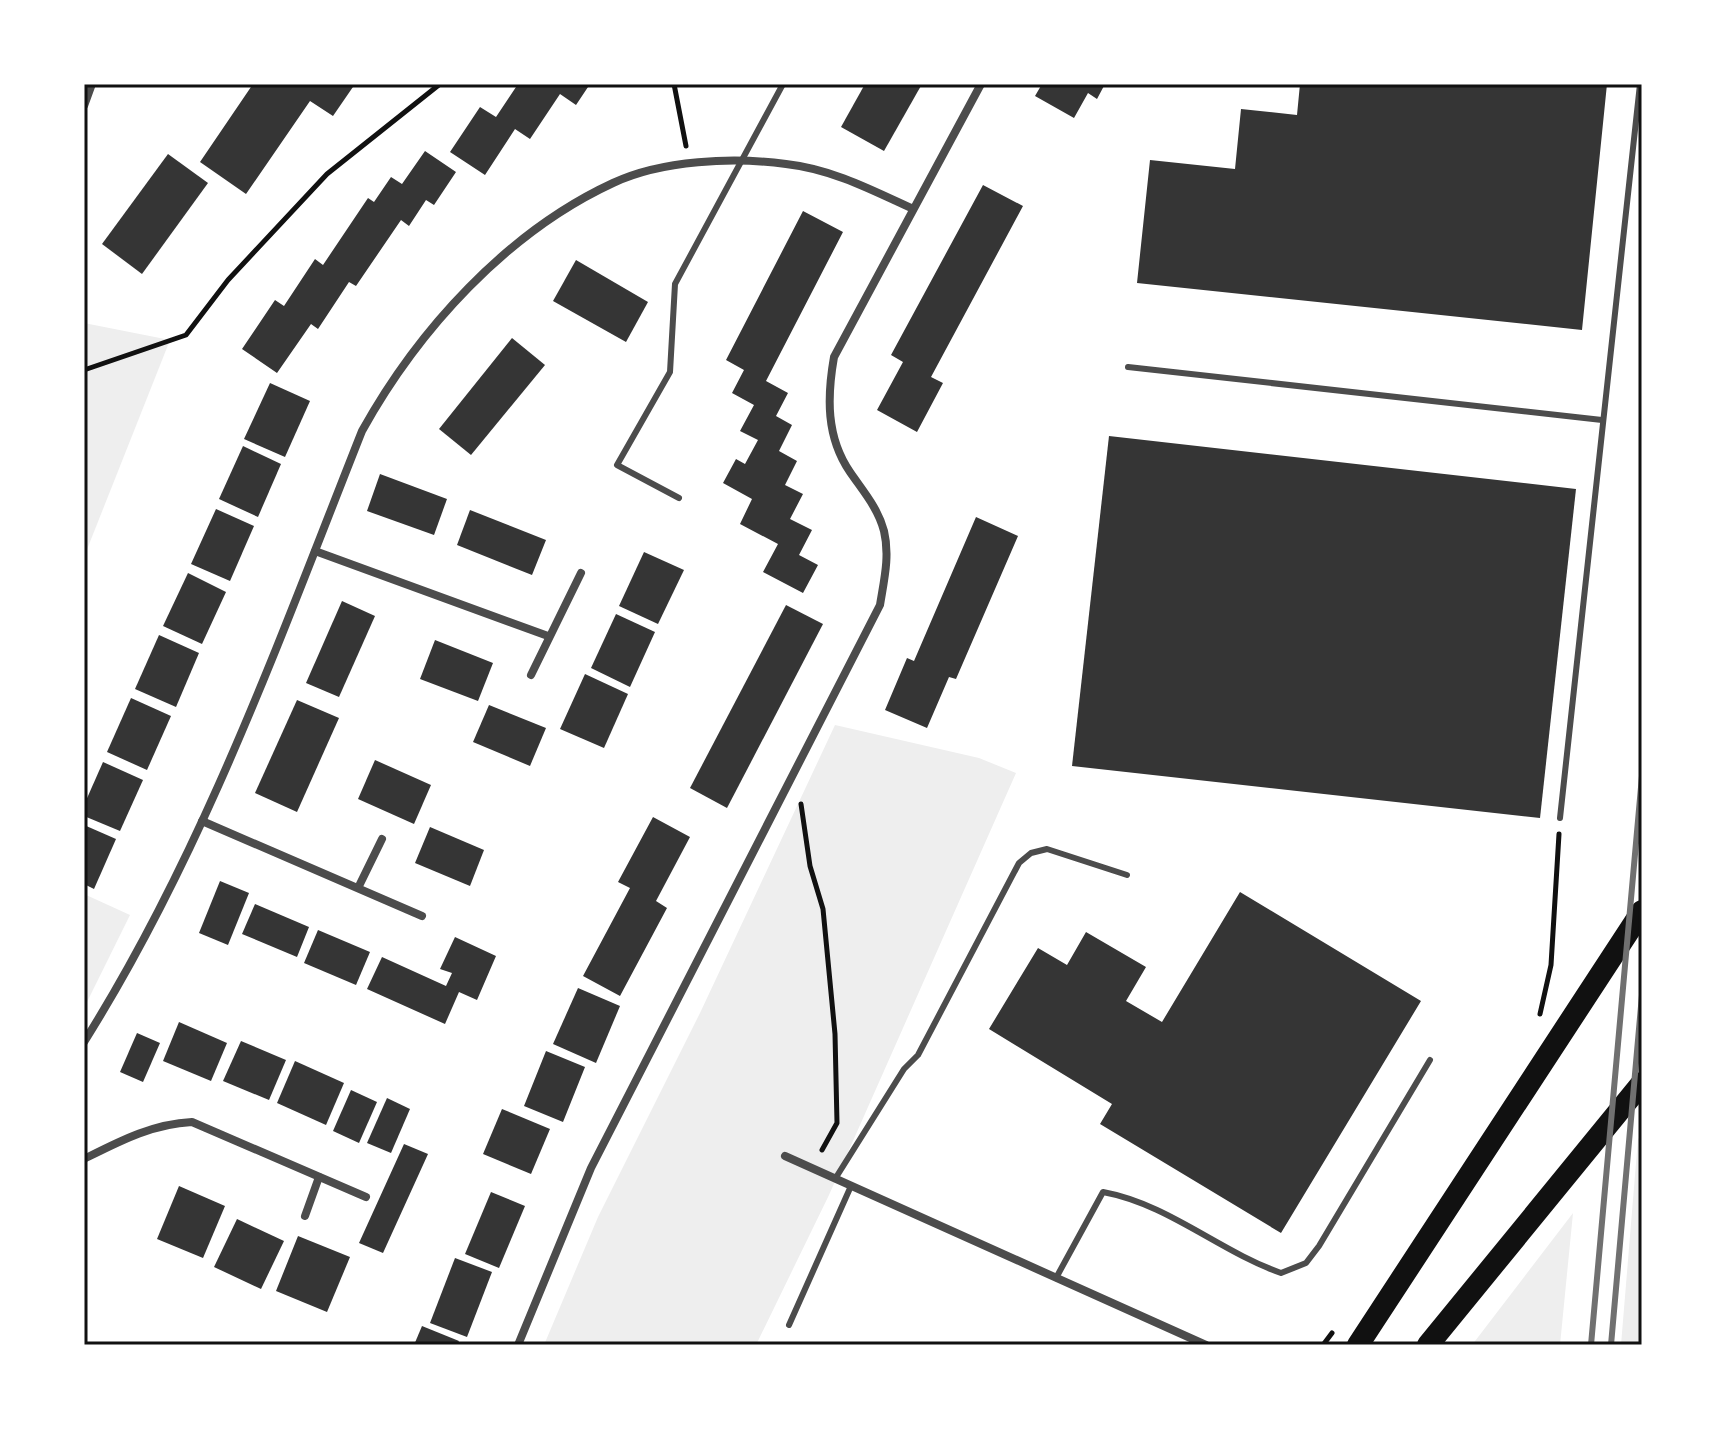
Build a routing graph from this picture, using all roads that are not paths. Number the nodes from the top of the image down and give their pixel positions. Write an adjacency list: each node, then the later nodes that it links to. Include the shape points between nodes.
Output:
1 (92, 84): 5 (street)
2 (783, 84): 6 (lane)
3 (981, 84): 7 (street)
4 (1640, 84): 9 (lane)
5 (84, 106)
6 (742, 159): 7 (street, via 837,175); 10 (lane, via 675,284 670,372 617,465); 11 (street, via 690,163 616,181 552,216 488,271 433,327 384,390 362,431)
7 (911, 208): 34 (street, via 834,357 830,378 832,435 877,509 884,533 887,561 880,605 591,1168)
8 (1128, 367): 9 (lane)
9 (1602, 420): 15 (lane)
10 (679, 498)
11 (315, 551): 13 (street); 16 (street)
12 (581, 573): 13 (street)
13 (548, 636): 14 (street)
14 (531, 675)
15 (1560, 818)
16 (202, 821): 19 (street); 22 (street, via 121,983)
17 (382, 839): 19 (street)
18 (1127, 875): 28 (lane, via 1047,849 1019,863 918,1055)
19 (359, 886): 21 (street)
20 (1642, 911): 36 (highway)
21 (422, 916)
22 (84, 1042)
23 (1430, 1060): 32 (lane, via 1306,1263 1281,1273 1133,1197 1103,1192)
24 (1642, 1083): 37 (highway)
25 (785, 1156): 28 (street)
26 (84, 1159): 27 (street, via 166,1123 192,1122)
27 (319, 1177): 30 (street); 31 (street)
28 (835, 1179): 29 (street)
29 (851, 1186): 32 (street); 33 (lane)
30 (366, 1197)
31 (305, 1216)
32 (1056, 1278): 35 (street)
33 (789, 1325)
34 (518, 1345)
35 (1206, 1345)
36 (1358, 1345)
37 (1428, 1345)

